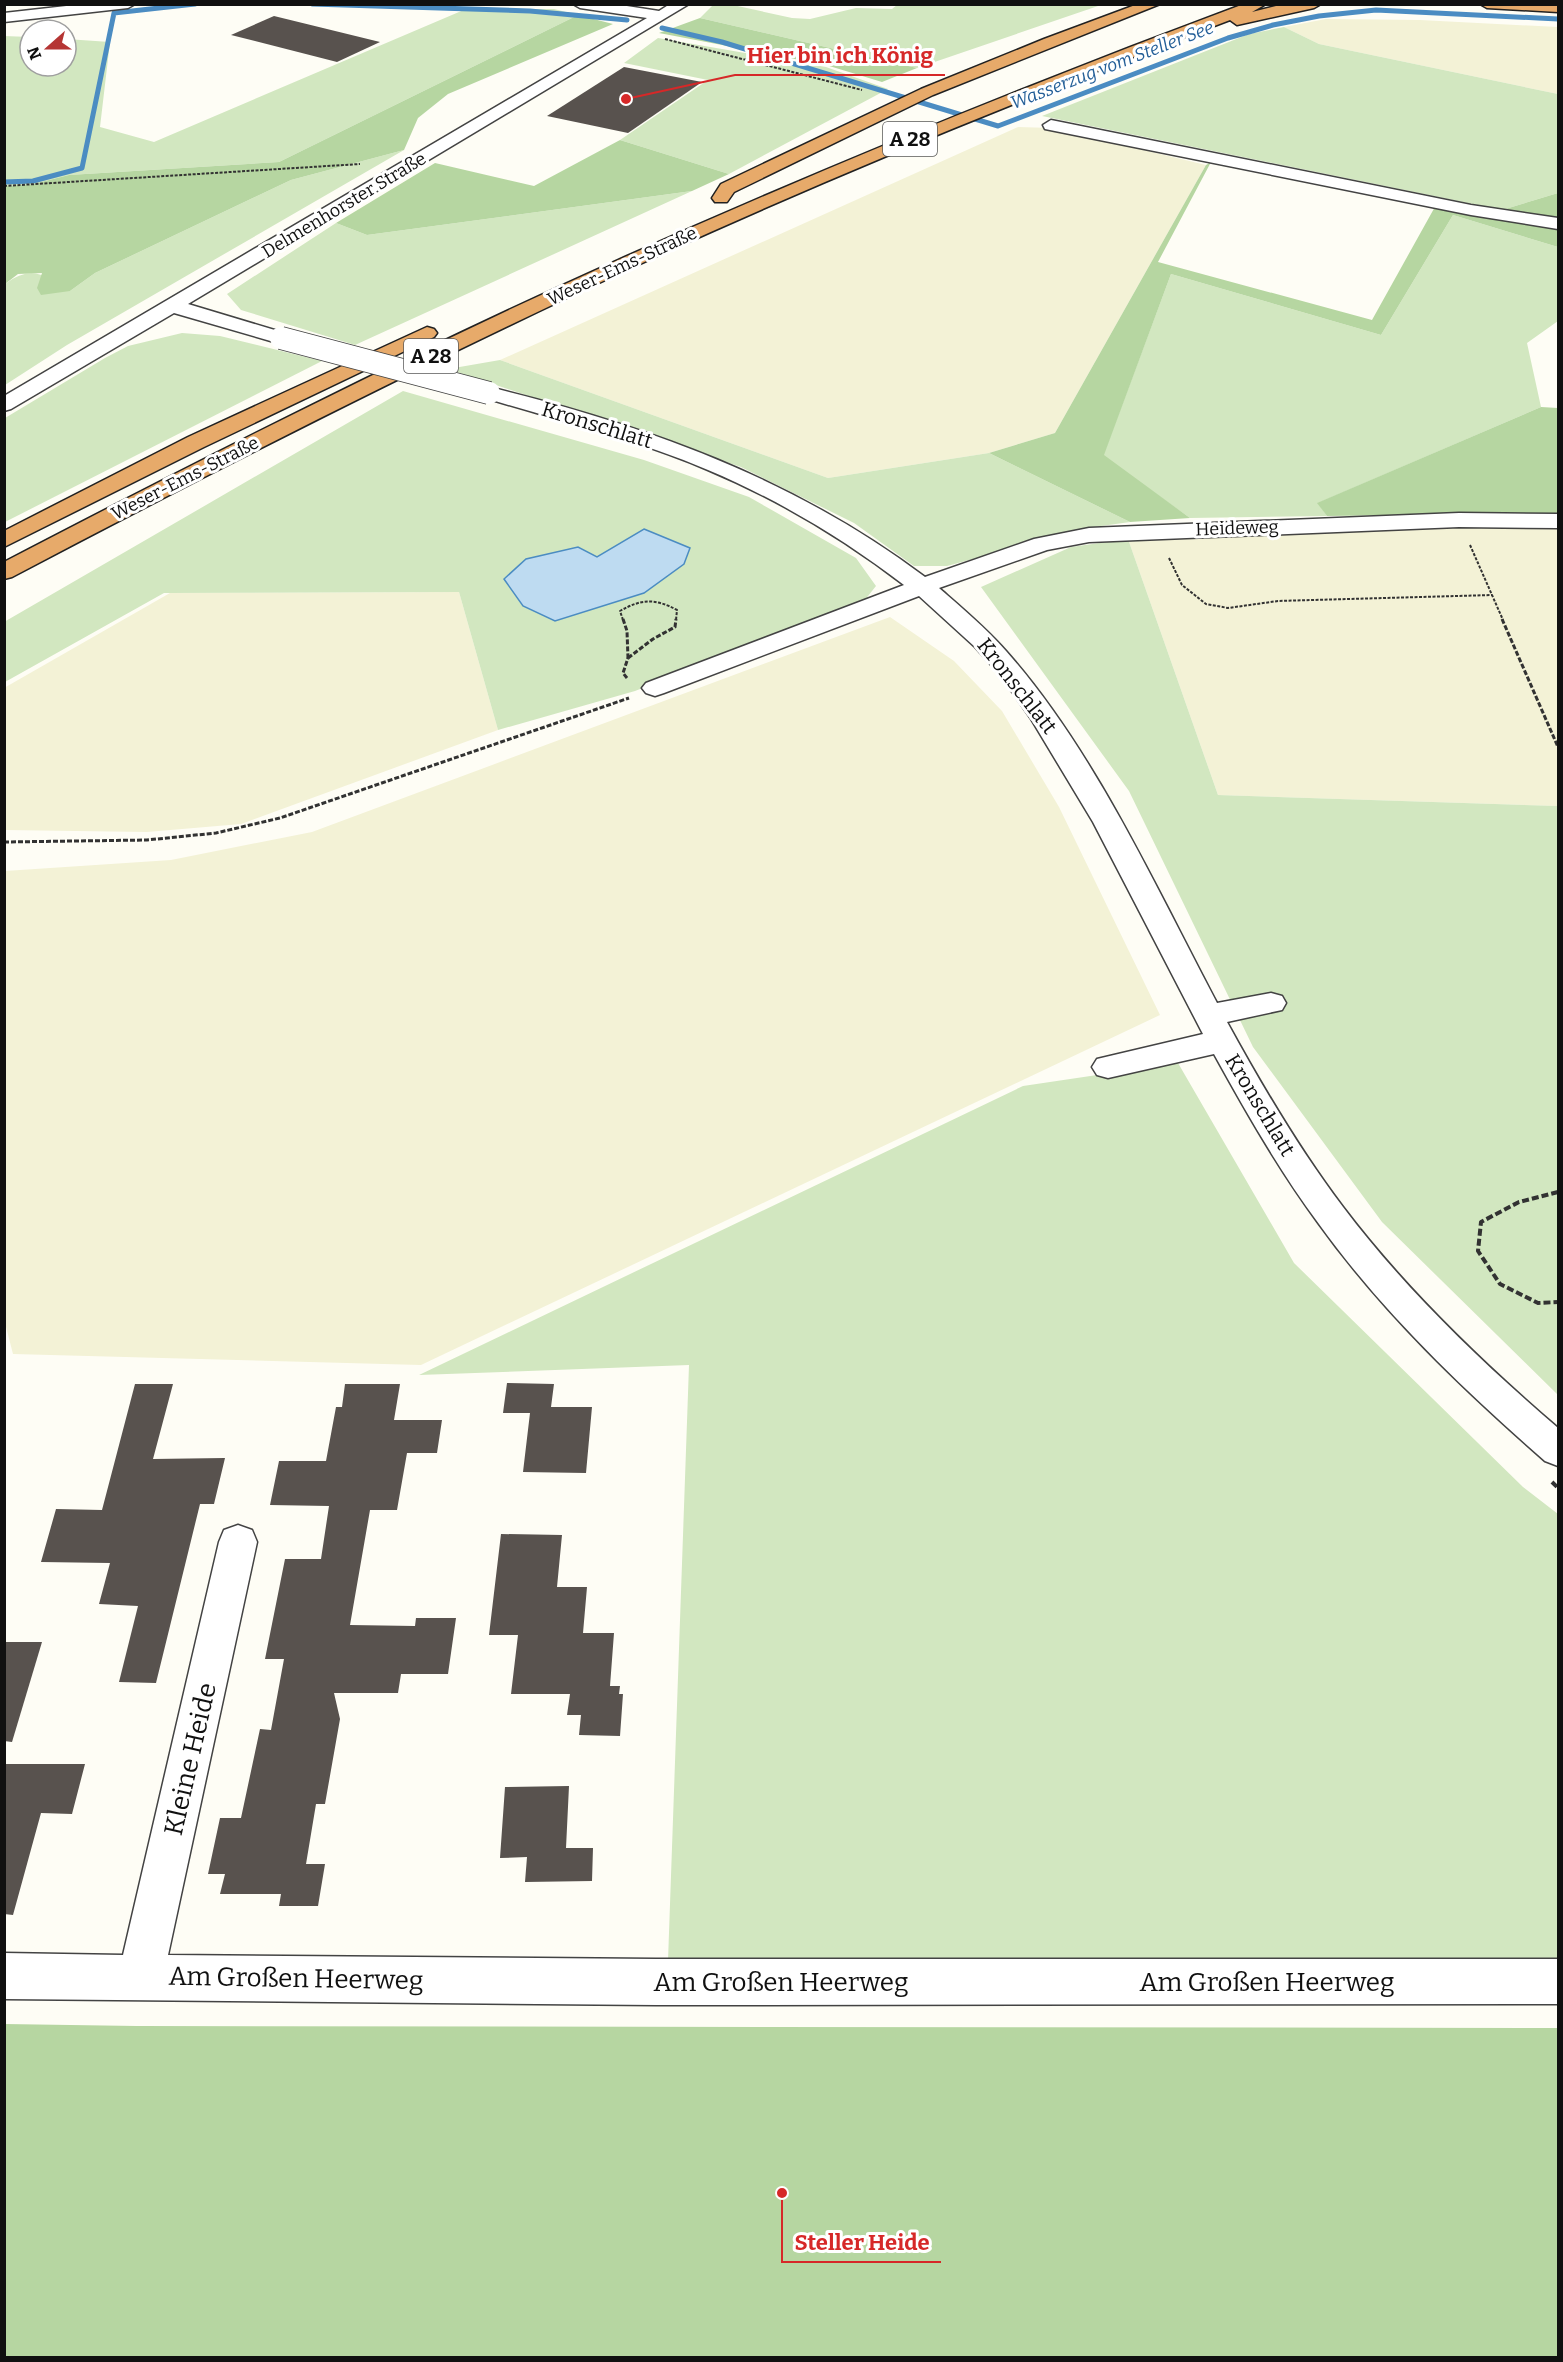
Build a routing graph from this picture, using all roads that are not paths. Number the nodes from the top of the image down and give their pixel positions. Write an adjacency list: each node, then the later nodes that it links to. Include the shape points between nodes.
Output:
1 (128, 4): 10 (street)
2 (580, 4): 9 (street)
3 (682, 4): 9 (street, Delmenhorster Straße)
4 (1153, 4): 14 (highway, via 927,92 727,188)
5 (1259, 4): 11 (highway, Weser-Ems-Straße / A 28)
6 (1314, 4): 11 (highway)
7 (1487, 4): 8 (highway)
8 (1558, 8)
9 (662, 16): 17 (street, Delmenhorster Straße)
10 (4, 18)
11 (1197, 27): 22 (highway, Weser-Ems-Straße / A 28, via 981,110 514,315 274,432)
12 (902, 123): 14 (highway, Weser-Ems-Straße / A 28)
13 (1052, 125): 16 (street)
14 (721, 198): 15 (highway, Weser-Ems-Straße / A 28)
15 (700, 208)
16 (1558, 224)
17 (173, 306): 19 (street, Delmenhorster Straße); 23 (street, Kronschlatt, bridge, via 620,430 716,465 802,507 873,549)
18 (438, 327): 21 (highway, Weser-Ems-Straße / A 28, via 196,442)
19 (4, 405)
20 (1558, 521): 23 (street, Heideweg, via 1459,520 1089,535 1042,544)
21 (4, 540)
22 (4, 572)
23 (923, 586): 24 (street, Heideweg); 26 (street, Kronschlatt, via 974,631 1034,701 1093,795)
24 (655, 688)
25 (1271, 1003): 26 (street)
26 (1215, 1028): 27 (street); 28 (street, Kronschlatt, via 1275,1135 1347,1237 1421,1323)
27 (1108, 1067)
28 (1558, 1450)
29 (238, 1542): 31 (street, Kleine Heide)
30 (4, 1976): 31 (street, Am Großen Heerweg)
31 (141, 1976): 32 (street, Am Großen Heerweg, via 656,1982)
32 (1558, 1982)

